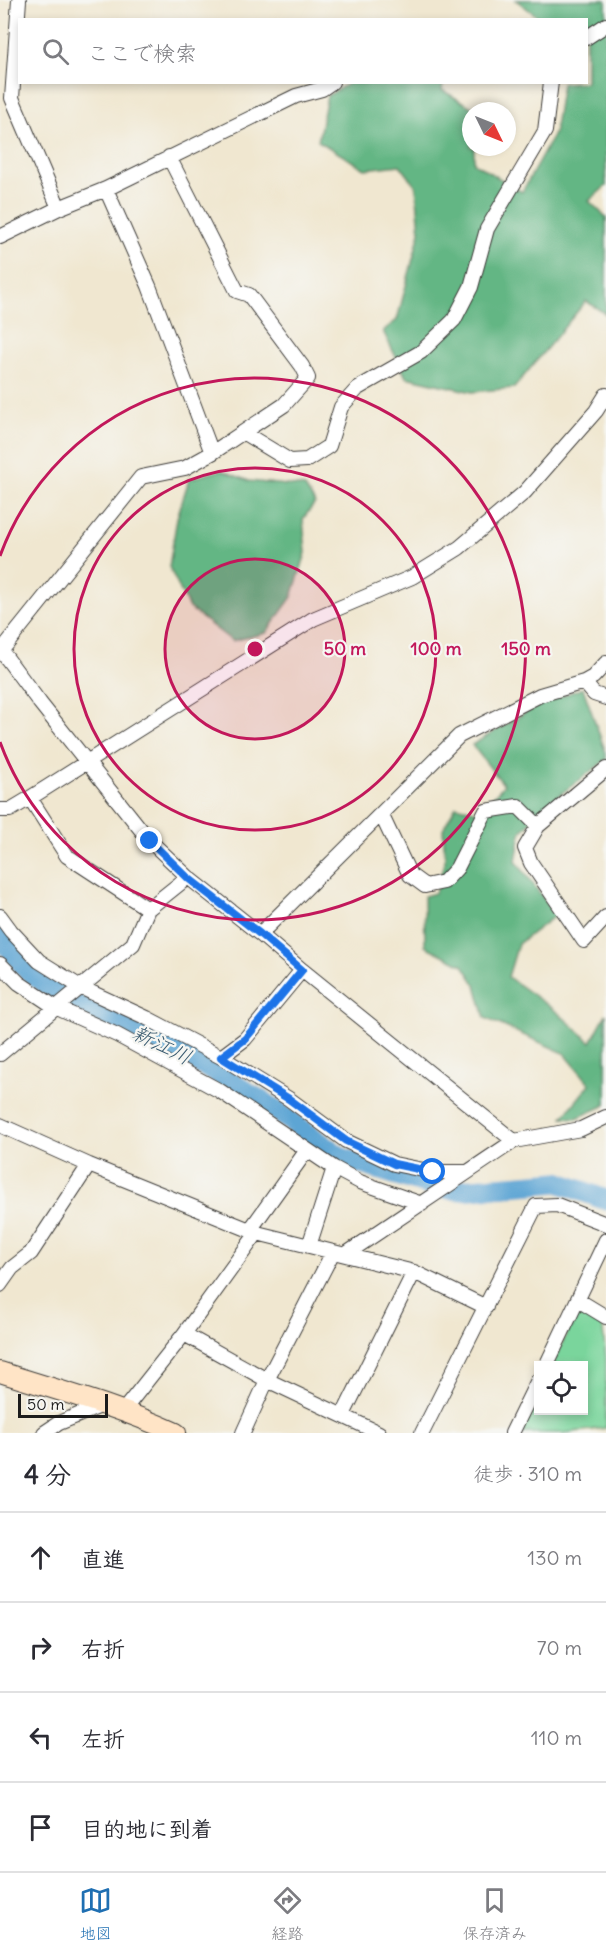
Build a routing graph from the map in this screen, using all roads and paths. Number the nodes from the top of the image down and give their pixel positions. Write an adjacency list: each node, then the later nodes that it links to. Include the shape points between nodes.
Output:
1 (20, 0): 2 (street)
2 (19, 18)
3 (18, 24): 10 (street, via 12,98)
4 (606, 25): 5 (street)
5 (588, 37)
6 (329, 84): 8 (street)
7 (551, 84): 13 (street, via 545,131 487,228 471,287 454,320 421,352 358,388 341,408 329,446 307,460 290,461)
8 (169, 157): 9 (street); 13 (street, via 237,291 249,295 308,378 284,405)
9 (106, 189): 10 (street); 14 (street)
10 (59, 207): 11 (street)
11 (0, 237)
12 (606, 394): 19 (street, via 596,411 525,492 459,548 412,576 313,619)
13 (244, 433): 14 (street)
14 (212, 453): 15 (street, via 185,468 141,477)
15 (1, 650): 19 (street)
16 (606, 663): 17 (street)
17 (584, 682): 18 (street, via 594,694); 23 (street, via 540,695 459,736)
18 (606, 698)
19 (88, 763): 21 (street); 25 (street, via 150,841)
20 (606, 769): 24 (street)
21 (30, 798): 22 (street, via 10,810); 26 (street, via 67,856)
22 (0, 810)
23 (381, 814): 24 (street, via 410,875 425,886 444,882 457,868 486,811 518,806); 29 (street)
24 (538, 826): 28 (street, via 525,848 584,941)
25 (188, 878): 26 (street); 29 (street)
26 (148, 909): 32 (street, via 133,944)
27 (0, 916): 32 (street, via 39,961)
28 (606, 917)
29 (260, 934): 31 (street)
30 (0, 964): 33 (street)
31 (302, 970): 35 (street, via 245,1039); 38 (street)
32 (79, 990): 33 (street); 35 (street, via 147,1018)
33 (55, 1007): 34 (street); 39 (street, via 117,1035 220,1091)
34 (0, 1053)
35 (221, 1057): 42 (street, via 289,1099 346,1141 394,1164 433,1172)
36 (606, 1117): 38 (street, via 581,1129)
37 (0, 1125): 40 (street)
38 (514, 1141): 42 (street)
39 (307, 1150): 41 (street); 45 (street)
40 (88, 1165): 45 (street); 50 (street, via 31,1253 12,1268)
41 (334, 1168): 43 (street, via 360,1182); 47 (street)
42 (467, 1172): 43 (street)
43 (422, 1204): 48 (street)
44 (606, 1224): 52 (street, via 557,1205 536,1206)
45 (253, 1231): 47 (street); 54 (street)
46 (606, 1240): 51 (street)
47 (309, 1246): 48 (street)
48 (339, 1253): 49 (street); 57 (street)
49 (414, 1272): 52 (street); 60 (street)
50 (0, 1285)
51 (578, 1300): 53 (street); 55 (street)
52 (486, 1307): 65 (street)
53 (606, 1317)
54 (184, 1334): 57 (street); 59 (street)
55 (548, 1361)
56 (0, 1372): 59 (main road)
57 (267, 1380): 60 (street); 63 (street)
58 (534, 1388): 66 (street)
59 (114, 1407): 61 (street, via 59,1423); 62 (main road)
60 (343, 1415): 64 (street)
61 (44, 1433)
62 (176, 1433)
63 (243, 1433)
64 (379, 1433)
65 (422, 1433)
66 (512, 1433)

